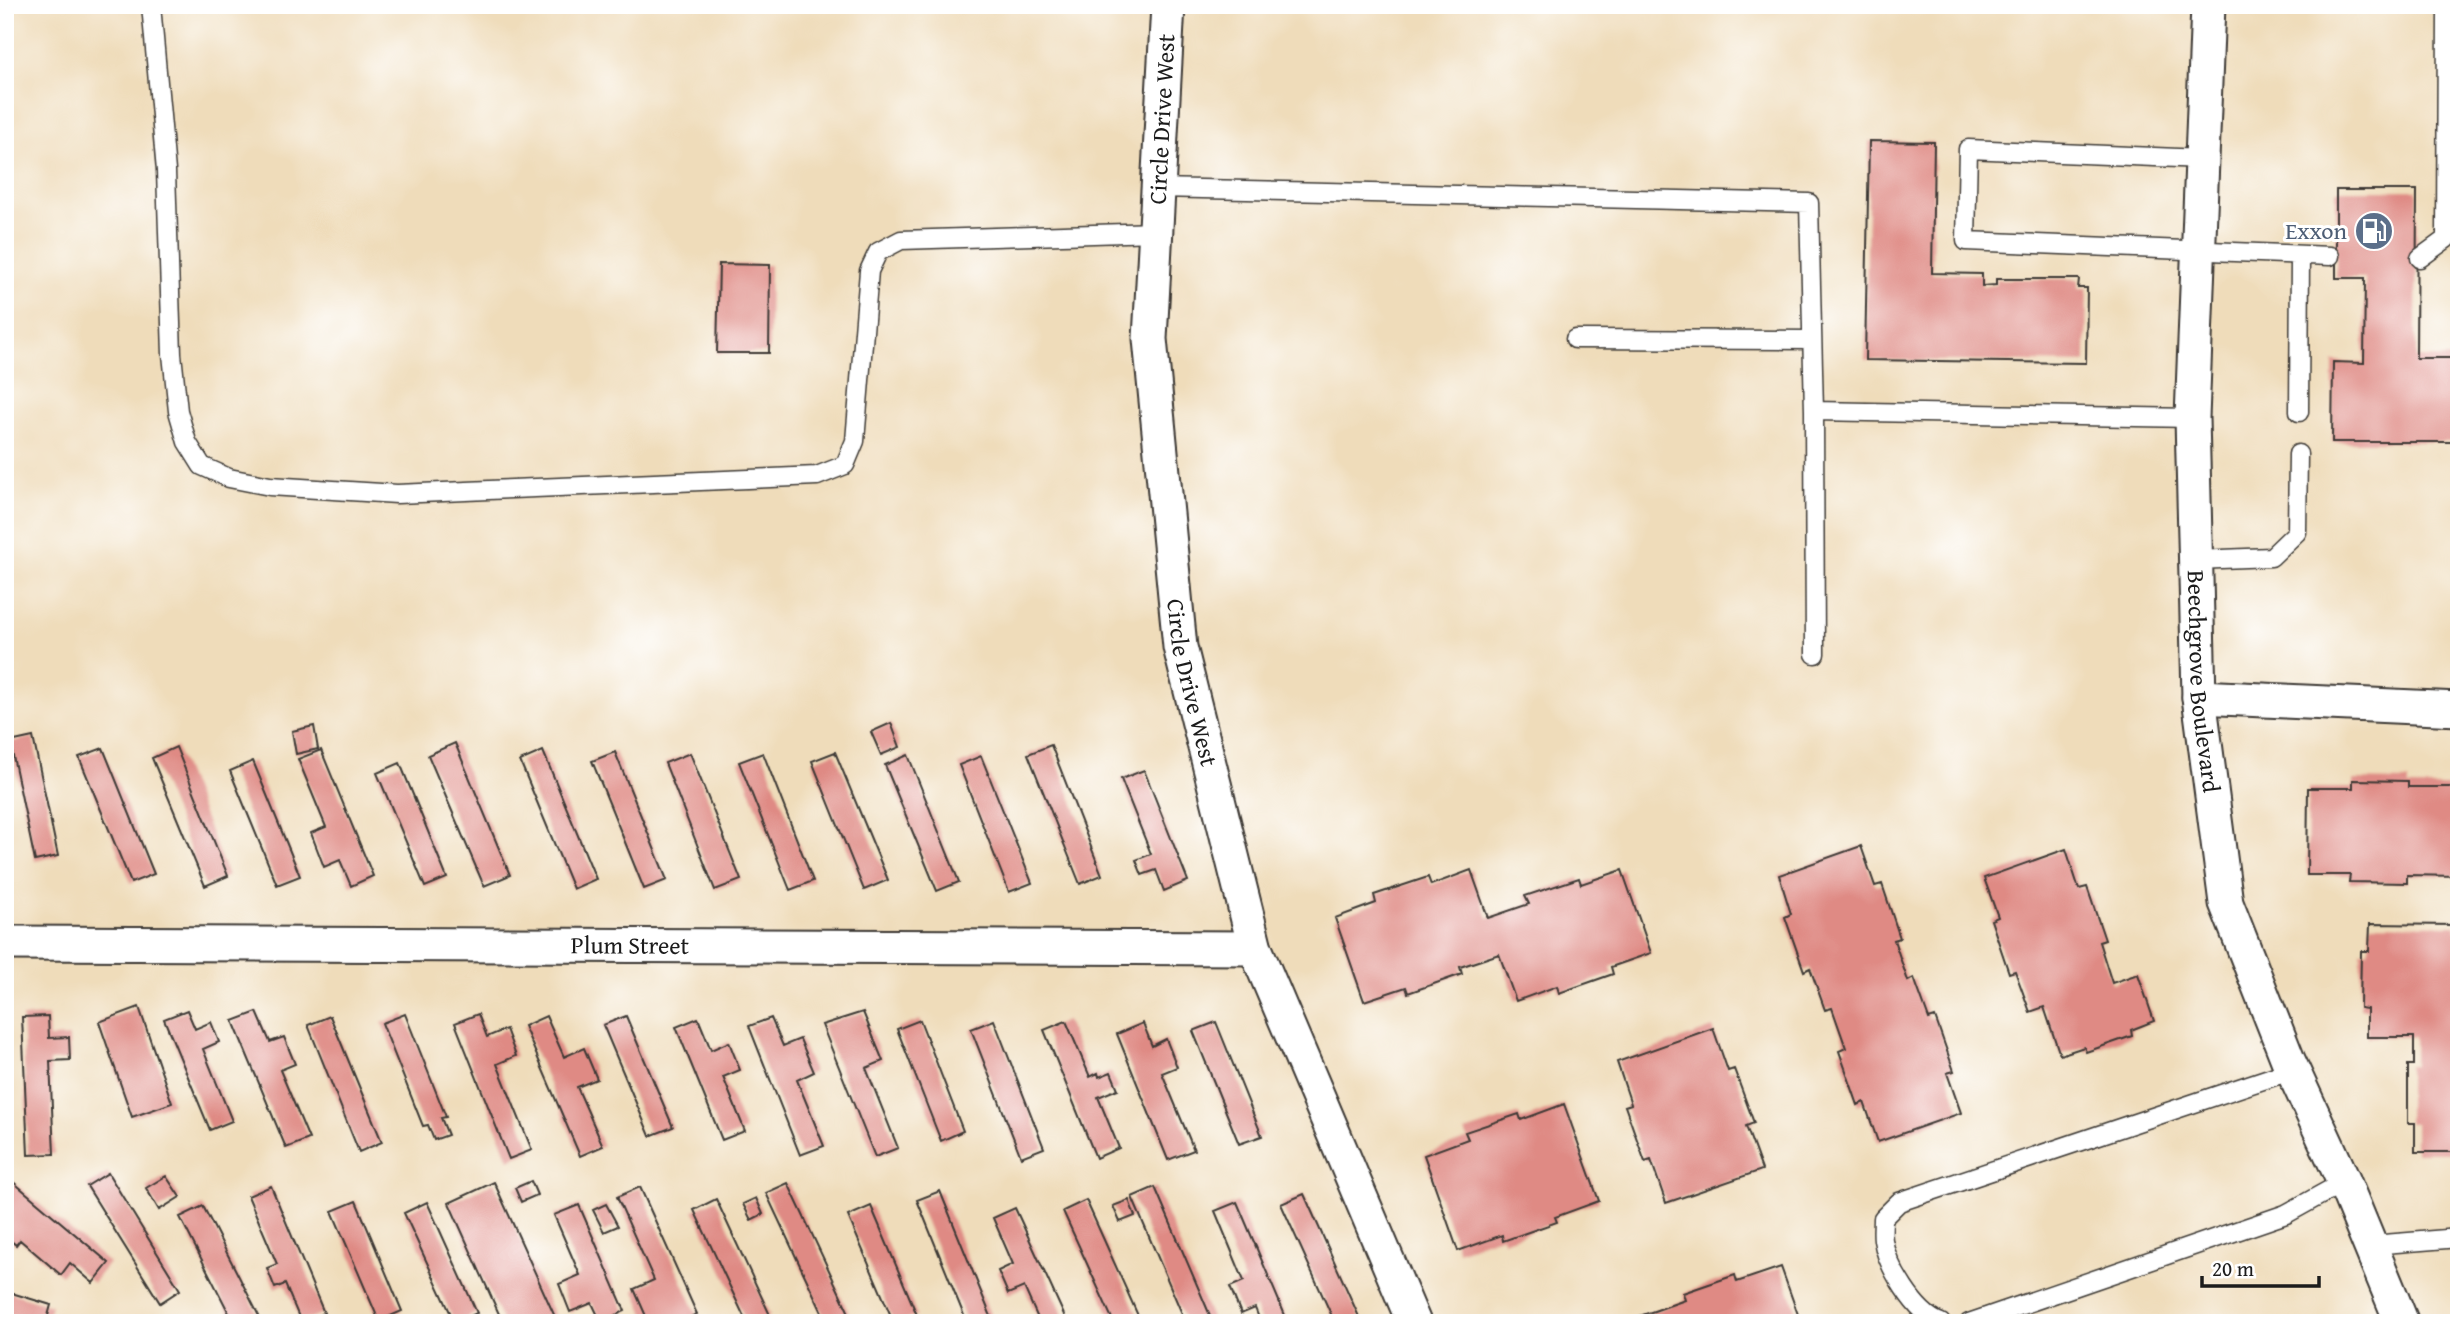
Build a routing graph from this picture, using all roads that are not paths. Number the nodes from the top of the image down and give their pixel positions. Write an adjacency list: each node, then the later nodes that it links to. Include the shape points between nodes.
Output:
1 (151, 5): 7 (lane, via 166,171 178,411 187,442 202,466 229,478 270,486 397,494 817,476 845,465 855,441 869,271 878,252 901,240)
2 (1168, 5): 6 (street, Circle Drive West)
3 (2208, 5): 5 (street, Beechgrove Boulevard)
4 (2448, 5): 11 (lane, via 2446,239)
5 (2202, 159): 8 (street, Beechgrove Boulevard); 8 (lane, via 1968,149 1966,241)
6 (1157, 188): 7 (street, Circle Drive West); 13 (lane, via 1809,204)
7 (1156, 232): 23 (street, Circle Drive West, via 1150,339 1180,647)
8 (2198, 251): 9 (lane); 16 (street, Beechgrove Boulevard)
9 (2300, 256): 10 (lane); 15 (lane)
10 (2330, 256)
11 (2420, 257)
12 (1575, 339): 13 (lane)
13 (1811, 340): 14 (lane)
14 (1814, 411): 16 (lane); 19 (lane)
15 (2299, 412)
16 (2192, 418): 18 (street, Beechgrove Boulevard)
17 (2298, 454): 18 (lane, via 2297,532 2271,557)
18 (2196, 560): 20 (street, Beechgrove Boulevard)
19 (1815, 654)
20 (2199, 698): 21 (street); 24 (street, Beechgrove Boulevard, via 2226,903)
21 (2459, 709)
22 (5, 943): 23 (street, Plum Street)
23 (1255, 948): 28 (street, Circle Drive West)
24 (2293, 1070): 25 (street, Beechgrove Boulevard); 29 (lane, via 1899,1202 1883,1218 1889,1262 1917,1306)
25 (2344, 1182): 27 (street, Beechgrove Boulevard); 30 (lane, via 2286,1214)
26 (2459, 1238): 27 (lane)
27 (2371, 1245): 31 (street, Beechgrove Boulevard)
28 (1414, 1323)
29 (1941, 1323)
30 (1969, 1323)
31 (2402, 1323)

